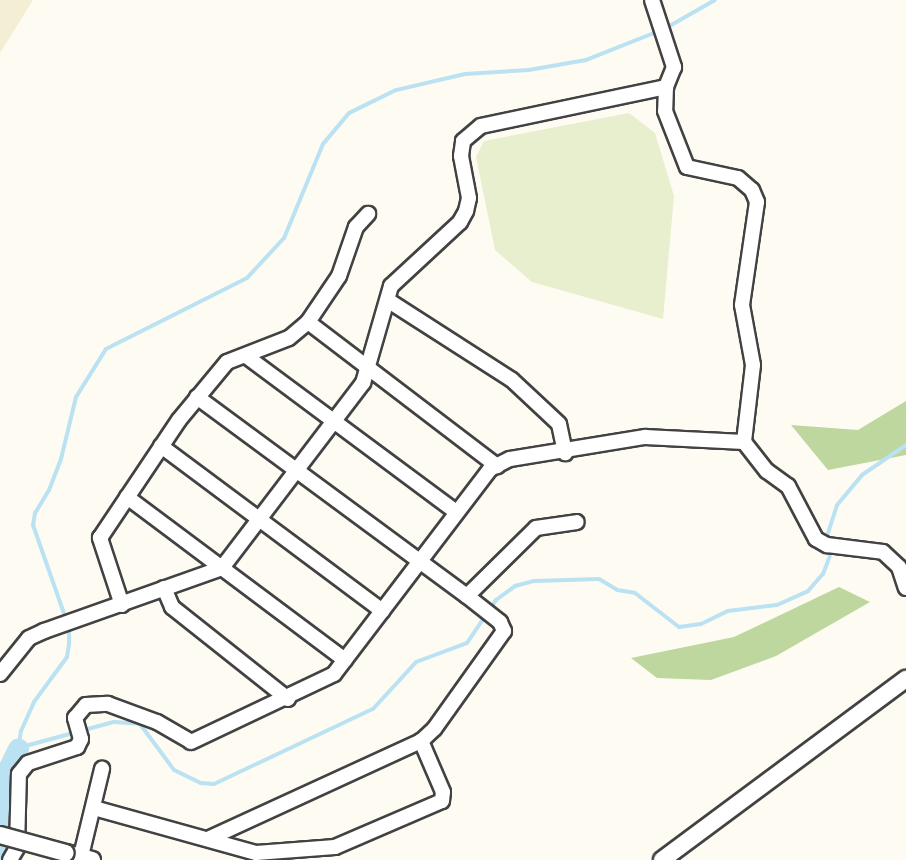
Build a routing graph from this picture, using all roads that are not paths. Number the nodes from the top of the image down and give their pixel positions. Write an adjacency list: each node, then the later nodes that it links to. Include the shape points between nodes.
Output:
1 (652, 0): 2 (street, via 674,67)
2 (666, 87): 4 (street, via 481,126 463,141 461,156 469,198 466,211 460,222 391,286); 10 (street, via 665,111 687,167 738,178 752,189 757,202 742,305 753,365)
3 (368, 214): 5 (street, via 357,227 339,276)
4 (389, 301): 7 (street); 12 (street, via 512,380 559,424)
5 (308, 322): 6 (street, via 289,338); 7 (street)
6 (246, 356): 8 (street, via 227,362); 9 (street)
7 (369, 370): 9 (street); 13 (street)
8 (197, 397): 11 (street); 14 (street)
9 (334, 420): 14 (street); 16 (street)
10 (744, 442): 12 (street, via 645,436); 22 (street, via 767,471 788,486 816,539 827,545 883,552 899,567)
11 (161, 446): 15 (street); 17 (street)
12 (565, 453): 13 (street, via 510,459)
13 (496, 466): 16 (street)
14 (296, 472): 17 (street); 19 (street)
15 (127, 497): 20 (street); 24 (street, via 100,538)
16 (456, 512): 19 (street)
17 (259, 519): 20 (street); 25 (street)
18 (577, 522): 23 (street, via 536,528)
19 (419, 561): 23 (street); 25 (street)
20 (222, 568): 21 (street); 26 (street)
21 (164, 588): 24 (street); 29 (street, via 172,607)
22 (906, 588)
23 (471, 599): 30 (street, via 500,622 504,635)
24 (122, 605): 27 (street, via 29,638)
25 (382, 611): 26 (street)
26 (345, 660): 29 (street, via 334,674)
27 (0, 674)
28 (906, 679): 37 (street)
29 (288, 699): 36 (street, via 191,742 157,722 108,705 86,705 78,712 77,747 28,763 19,774 17,848)
30 (421, 741): 34 (street); 34 (street, via 443,792 439,803 335,847 256,853)
31 (102, 769): 32 (street)
32 (94, 808): 34 (street); 35 (street)
33 (0, 835): 35 (street, bridge)
34 (210, 838)
35 (80, 857)
36 (10, 860)
37 (662, 860)

